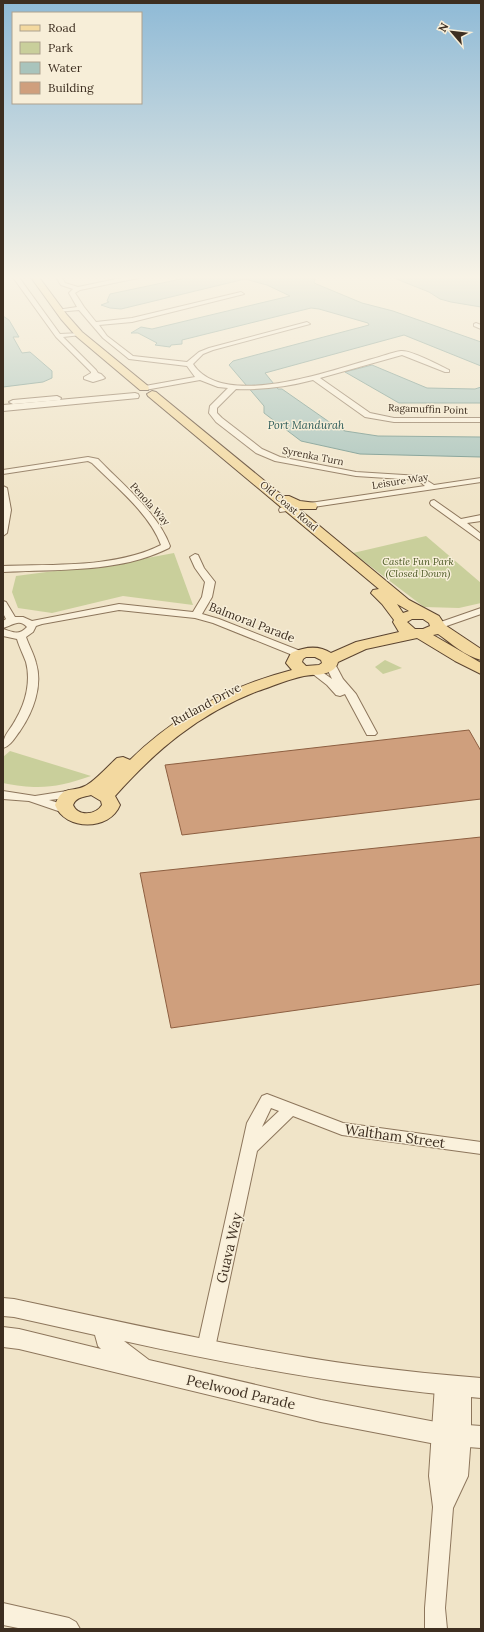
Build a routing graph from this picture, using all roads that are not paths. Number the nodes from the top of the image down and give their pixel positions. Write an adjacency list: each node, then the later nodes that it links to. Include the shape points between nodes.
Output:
1 (75, 352): 7 (street)
2 (100, 352): 11 (main road, Old Coast Road)
3 (124, 352): 5 (street, via 131,358)
4 (205, 352): 5 (street)
5 (189, 364): 9 (street, via 193,372)
6 (447, 371): 8 (street, via 402,353)
7 (95, 375)
8 (315, 378): 10 (street, via 281,386); 16 (street, Ragamuffin Point, via 368,415 394,420)
9 (202, 379): 10 (street); 11 (street)
10 (234, 388): 19 (street, Syrenka Turn, via 213,408 213,412 219,420 259,450 278,459 328,470 370,476 420,478)
11 (142, 392): 14 (street, via 87,400); 21 (main road, Old Coast Road); 24 (main road, Old Coast Road)
12 (57, 398): 14 (street)
13 (13, 402): 14 (street)
14 (34, 403): 15 (street)
15 (3, 408)
16 (481, 420)
17 (3, 472): 30 (street, Penola Way, via 88,459 95,461 153,523 165,538 166,546 159,551 109,562)
18 (481, 480): 19 (street, Leisure Way)
19 (432, 487): 23 (street, Leisure Way)
20 (3, 488): 27 (street, via 7,501)
21 (271, 491): 23 (main road, via 297,505); 24 (main road, Old Coast Road)
22 (434, 503): 26 (street)
23 (317, 506): 24 (street, Leisure Way)
24 (290, 512): 34 (main road, Old Coast Road, via 398,598); 35 (main road, Old Coast Road, via 387,601)
25 (481, 518): 26 (street)
26 (460, 522): 28 (street)
27 (3, 533)
28 (481, 538)
29 (195, 557): 33 (street, Balmoral Parade, via 210,582 207,597)
30 (3, 569)
31 (3, 604): 36 (street)
32 (476, 612): 34 (street)
33 (196, 615): 37 (street, Balmoral Parade, via 119,607); 43 (street, Balmoral Parade, via 216,621)
34 (434, 621): 35 (main road, via 412,615); 39 (main road, via 429,633); 41 (main road, Old Coast Road)
35 (401, 622): 39 (main road, via 405,630); 42 (main road)
36 (7, 623): 37 (street, via 23,620)
37 (32, 624): 40 (street, via 31,630)
38 (3, 632): 40 (street)
39 (417, 633): 42 (main road, via 374,641); 44 (main road)
40 (21, 635): 45 (street, via 32,668 33,688 21,720)
41 (481, 655)
42 (327, 659): 43 (main road, via 322,670); 43 (main road, via 308,652); 43 (street, Balmoral Parade, via 338,680 351,694 366,733 346,700 331,683)
43 (304, 665): 46 (main road, Rutland Drive, via 214,705 186,721)
44 (481, 668)
45 (3, 745)
46 (98, 793): 47 (main road); 50 (main road, via 110,800 110,806 107,811 96,817 74,818)
47 (73, 794): 49 (street); 50 (main road, via 64,802)
48 (3, 795): 49 (street)
49 (30, 798): 50 (street)
50 (64, 809)
51 (266, 1100): 52 (street, Waltham Street); 53 (street, Guava Way, via 256,1123)
52 (291, 1109): 53 (street); 54 (street, Waltham Street, via 342,1129)
53 (251, 1147): 58 (street, Guava Way)
54 (481, 1148)
55 (3, 1307): 56 (street)
56 (105, 1326): 58 (street); 59 (street, via 105,1339)
57 (3, 1337): 59 (street, Peelwood Parade)
58 (206, 1348): 60 (street, via 326,1370)
59 (150, 1371): 61 (street, Peelwood Parade, via 321,1411)
60 (462, 1387): 61 (street)
61 (461, 1436): 64 (street, via 458,1476 444,1507 435,1608)
62 (3, 1614): 63 (street)
63 (69, 1629)
64 (436, 1629)

